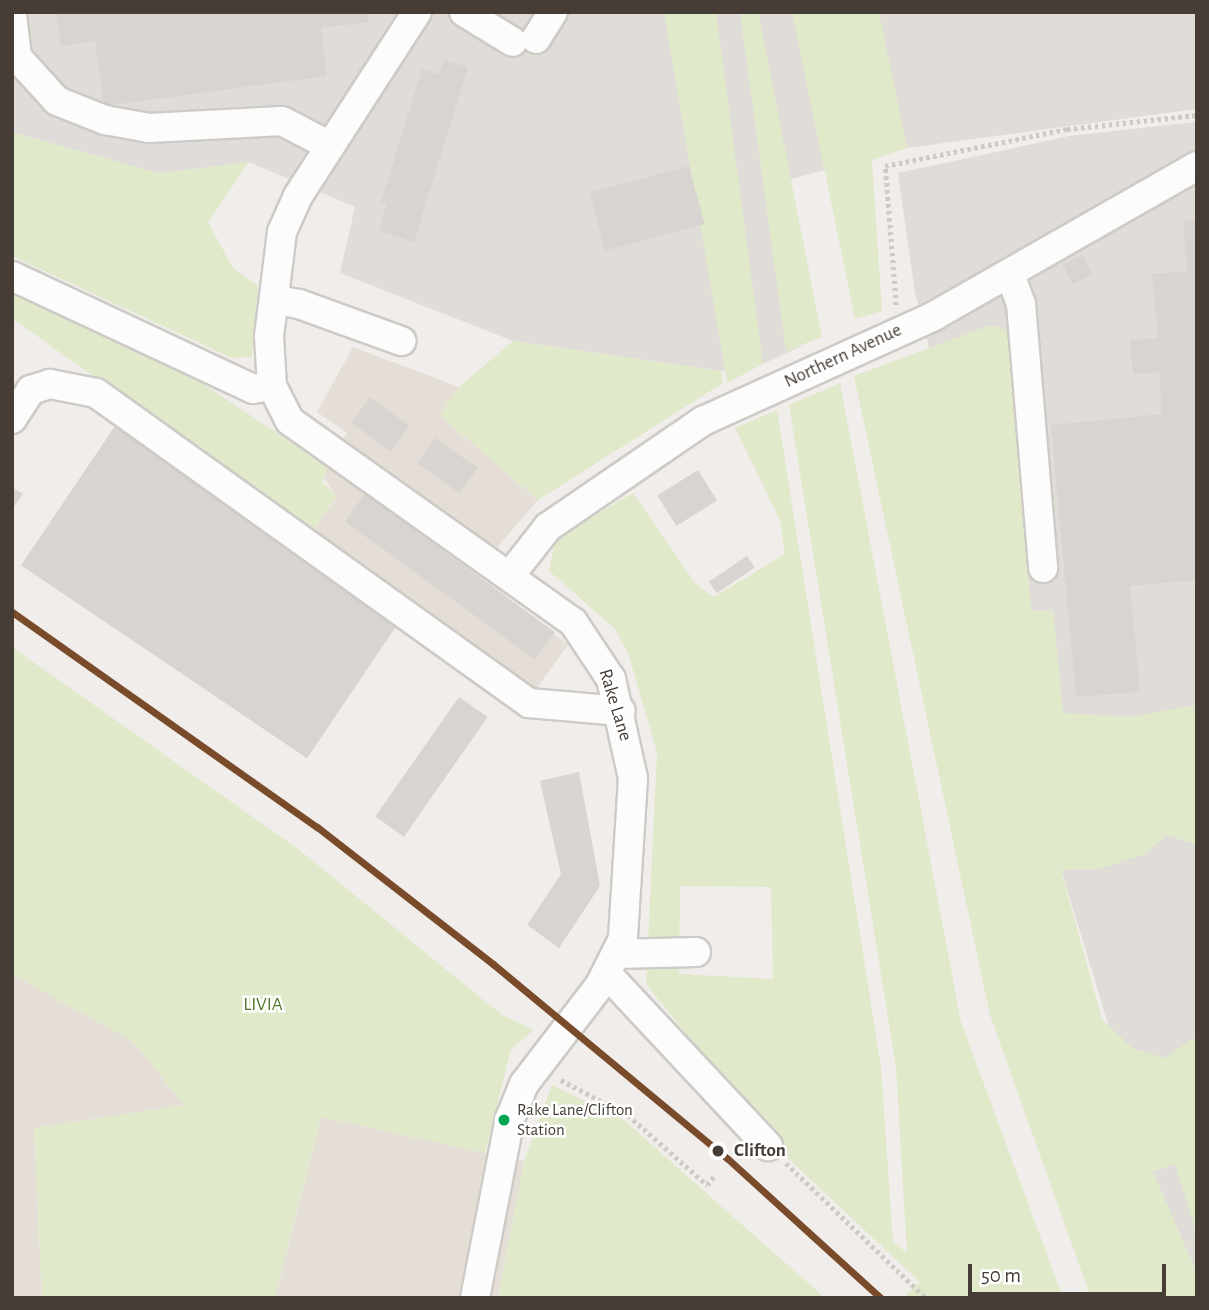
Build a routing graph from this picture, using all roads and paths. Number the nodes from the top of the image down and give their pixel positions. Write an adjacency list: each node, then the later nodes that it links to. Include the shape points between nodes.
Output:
1 (417, 12): 6 (street, Rake Lane)
2 (464, 12): 3 (street, via 525,40)
3 (552, 12)
4 (12, 15): 6 (street, via 17,57 57,101 105,120 149,128 282,121)
5 (1197, 115): 11 (path, via 1067,130 885,166)
6 (330, 146): 10 (street, Rake Lane, via 298,196 282,232)
7 (1197, 166): 8 (street, Northern Avenue)
8 (1010, 274): 11 (street, Northern Avenue); 15 (street, via 1021,304)
9 (12, 276): 13 (street, via 253,389)
10 (274, 300): 12 (street, via 299,303); 13 (street, Rake Lane)
11 (898, 330): 16 (street, Northern Avenue, via 703,421 548,527)
12 (401, 341)
13 (272, 386): 16 (street, Rake Lane, via 290,421)
14 (12, 419): 17 (street, via 31,390 50,384 96,393 529,703)
15 (1043, 568)
16 (511, 574): 17 (street, Rake Lane, via 573,622 601,660)
17 (621, 711): 19 (street, Rake Lane, via 633,778 628,913)
18 (696, 952): 19 (street)
19 (608, 971): 20 (street, Rake Lane); 21 (street)
20 (537, 1064): 22 (path, via 628,1115 707,1185); 23 (street, Rake Lane, via 510,1118)
21 (768, 1146): 24 (path)
22 (715, 1175)
23 (475, 1298)
24 (926, 1298)

